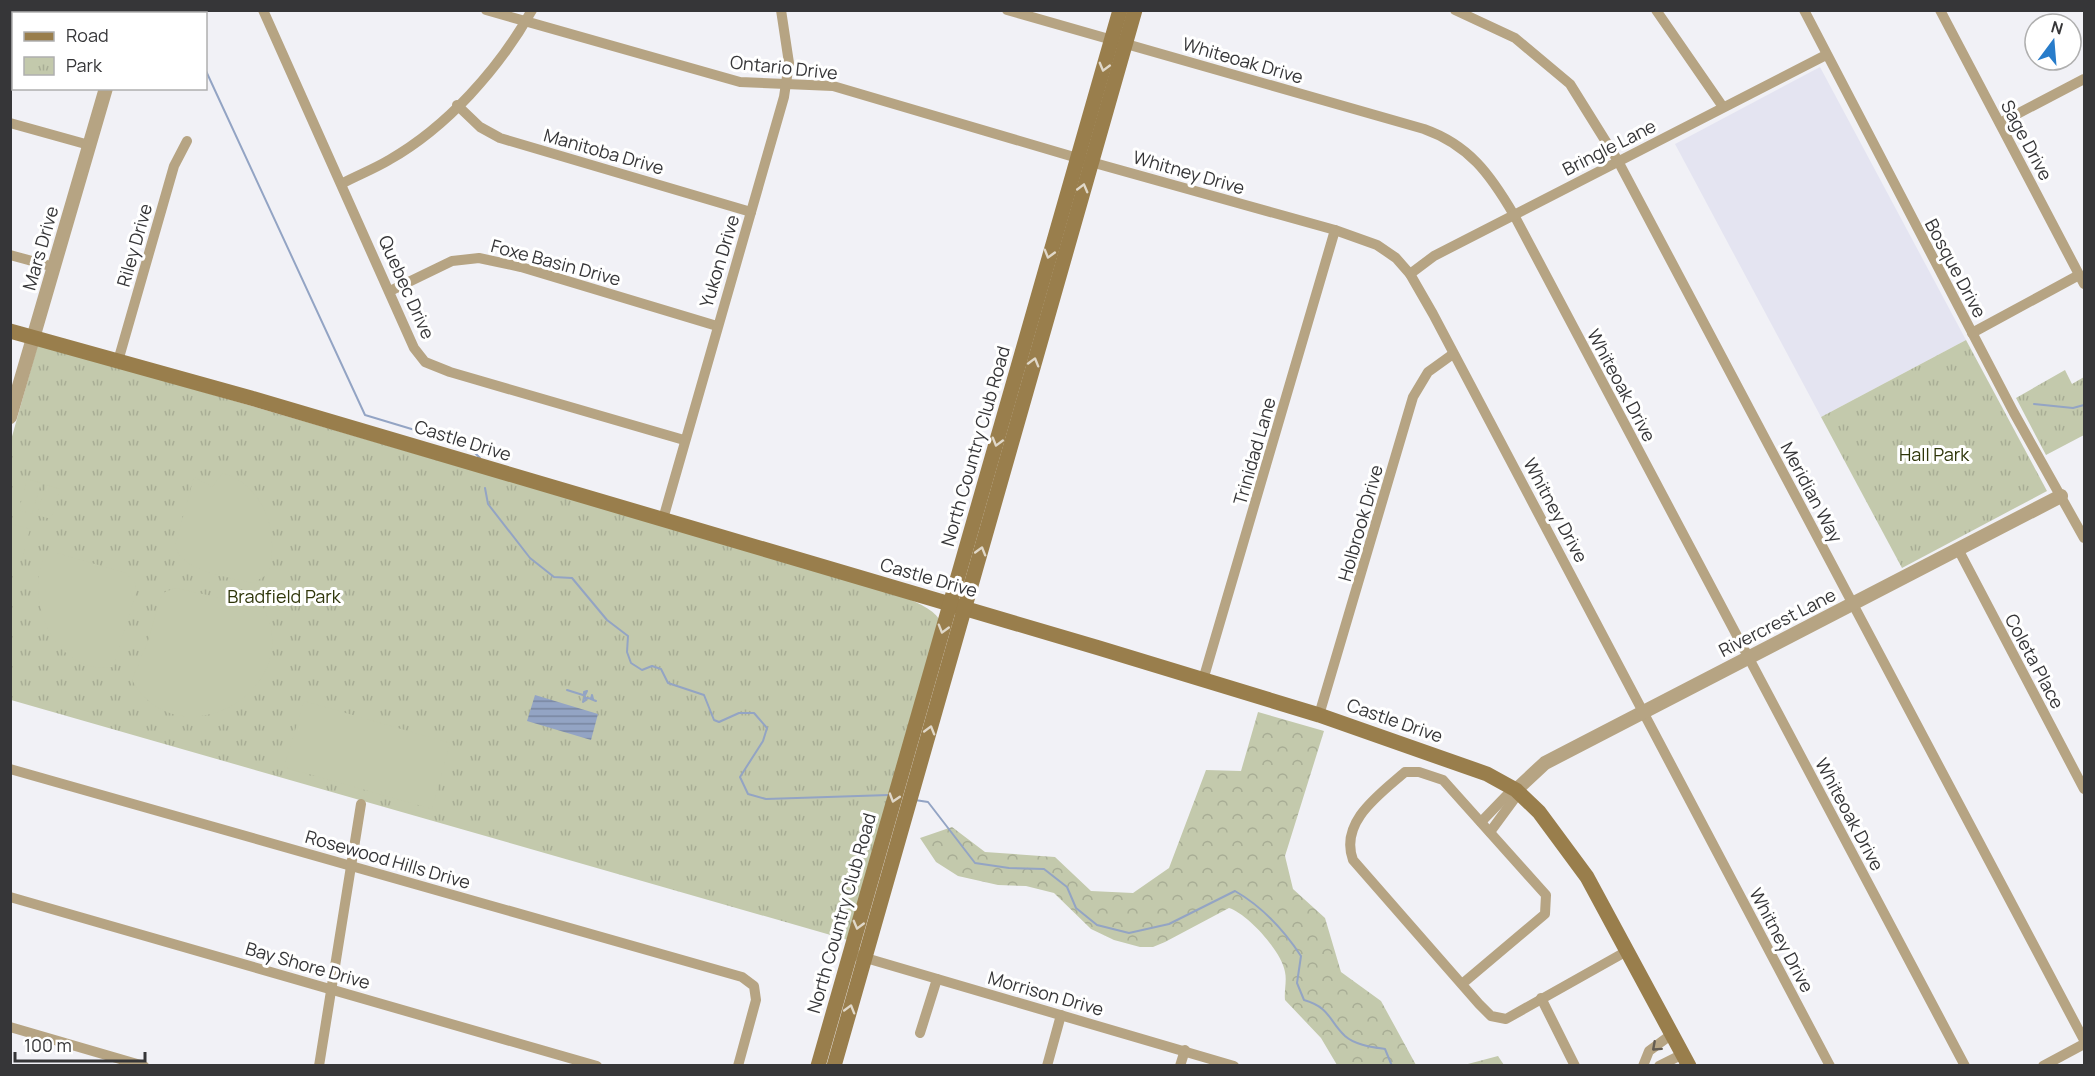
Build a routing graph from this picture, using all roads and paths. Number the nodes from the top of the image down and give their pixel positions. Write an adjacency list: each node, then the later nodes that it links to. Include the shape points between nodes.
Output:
1 (264, 10): 26 (street, Quebec Drive)
2 (486, 10): 12 (street, Ontario Drive)
3 (532, 10): 12 (street)
4 (782, 10): 16 (street, Yukon Drive)
5 (1007, 10): 13 (street, Whiteoak Drive)
6 (1120, 10): 13 (main road, North Country Club Road)
7 (1135, 10): 13 (main road, North Country Club Road)
8 (1455, 10): 25 (street, Meridian Way, via 1515,38 1570,84)
9 (1656, 10): 19 (street)
10 (1804, 10): 14 (street, Bosque Drive)
11 (1940, 10): 21 (street, Sage Drive)
12 (525, 22): 16 (street, Ontario Drive, via 707,75 740,82); 18 (street, via 488,74)
13 (1118, 42): 24 (main road, North Country Club Road); 28 (street, Whiteoak Drive, via 1445,136 1478,162)
14 (1826, 55): 19 (street, Bringle Lane); 37 (street, Bosque Drive)
15 (2085, 79): 21 (street)
16 (788, 84): 24 (street, Ontario Drive, via 833,86); 27 (street, Yukon Drive)
17 (105, 90): 23 (street, Mars Drive)
18 (457, 105): 26 (street, via 436,128 389,160); 27 (street, Manitoba Drive, via 480,127 500,138)
19 (1724, 107): 25 (street, Bringle Lane)
20 (10, 123): 23 (street)
21 (2000, 123): 33 (street, Sage Drive)
22 (187, 141): 40 (street, Riley Drive, via 174,166)
23 (89, 145): 31 (street, Mars Drive)
24 (1084, 160): 29 (street, Whitney Drive); 48 (main road, North Country Club Road)
25 (1618, 161): 28 (street, Bringle Lane); 47 (street, Meridian Way)
26 (343, 183): 34 (street, Quebec Drive)
27 (751, 212): 35 (street, Yukon Drive)
28 (1514, 215): 32 (street, Bringle Lane, via 1434,256); 49 (street, Whiteoak Drive)
29 (1335, 230): 32 (street, Whitney Drive, via 1377,245); 50 (street, Trinidad Lane)
30 (10, 255): 31 (street)
31 (54, 267): 38 (street, Mars Drive)
32 (1410, 274): 39 (street, Whitney Drive)
33 (2082, 279): 37 (street)
34 (390, 291): 35 (street, Foxe Basin Drive, via 452,261 479,258); 42 (street, Quebec Drive, via 414,348 425,362)
35 (717, 326): 42 (street, Yukon Drive)
36 (10, 331): 38 (main road, Castle Drive)
37 (1972, 333): 43 (street, Bosque Drive)
38 (33, 337): 40 (main road, Castle Drive); 41 (street, Mars Drive)
39 (1454, 354): 51 (street, Whitney Drive); 52 (street, Holbrook Drive, via 1428,372 1413,397)
40 (118, 361): 44 (main road, Castle Drive)
41 (10, 417)
42 (684, 440): 44 (street, Yukon Drive)
43 (2061, 496): 45 (street, Bosque Drive); 46 (street, Rivercrest Lane)
44 (663, 519): 48 (main road, Castle Drive)
45 (2085, 538)
46 (1958, 549): 47 (street, Rivercrest Lane); 55 (street, Coleta Place)
47 (1852, 604): 49 (street, Rivercrest Lane); 74 (street, Meridian Way)
48 (958, 606): 50 (main road, Castle Drive); 54 (main road, North Country Club Road)
49 (1747, 657): 51 (street, Rivercrest Lane); 90 (street, Whiteoak Drive)
50 (1203, 680): 52 (main road, Castle Drive)
51 (1642, 711): 56 (street, Rivercrest Lane, via 1539,766); 89 (street, Whitney Drive)
52 (1319, 716): 56 (main road, Castle Drive, via 1461,763)
53 (10, 769): 60 (street, Rosewood Hills Drive)
54 (908, 778): 61 (main road, North Country Club Road, one-way to 61, via 887,821); 62 (main road, North Country Club Road, via 903,822)
55 (2085, 789)
56 (1516, 790): 58 (street); 59 (street, via 1515,798); 64 (main road, Castle Drive, via 1539,812 1587,877)
57 (361, 804): 60 (street)
58 (1481, 822): 59 (street); 67 (street, via 1443,780 1405,772 1362,811 1350,851 1353,860)
59 (1490, 832): 67 (street, via 1546,895 1545,914)
60 (350, 867): 68 (street); 80 (street, Rosewood Hills Drive, via 742,978 754,986 756,1000)
61 (874, 867): 62 (main road); 65 (main road, North Country Club Road, one-way to 65)
62 (890, 871): 65 (main road, North Country Club Road)
63 (10, 897): 68 (street, Bay Shore Drive)
64 (1627, 951): 69 (street); 73 (main road, Castle Drive)
65 (857, 956): 66 (street, Morrison Drive); 81 (main road, North Country Club Road); 82 (main road, North Country Club Road, one-way to 65)
66 (937, 979): 70 (street, Morrison Drive); 72 (street)
67 (1462, 984): 69 (street, via 1491,1016 1498,1018 1506,1019)
68 (331, 989): 78 (street); 79 (street, Bay Shore Drive)
69 (1541, 998): 86 (street)
70 (1061, 1015): 75 (street, Morrison Drive); 83 (street)
71 (10, 1027): 77 (street)
72 (920, 1033)
73 (1672, 1034): 76 (main road, Castle Drive); 87 (street, one-way to 87, via 1649,1051)
74 (2085, 1042): 91 (street)
75 (1185, 1050): 84 (street); 85 (street, Morrison Drive)
76 (1686, 1060): 88 (street)
77 (144, 1065)
78 (319, 1065)
79 (597, 1065)
80 (738, 1065)
81 (818, 1065)
82 (834, 1065)
83 (1047, 1065)
84 (1180, 1065)
85 (1234, 1065)
86 (1575, 1065)
87 (1645, 1065)
88 (1659, 1065)
89 (1830, 1065)
90 (1965, 1065)
91 (2043, 1065)

